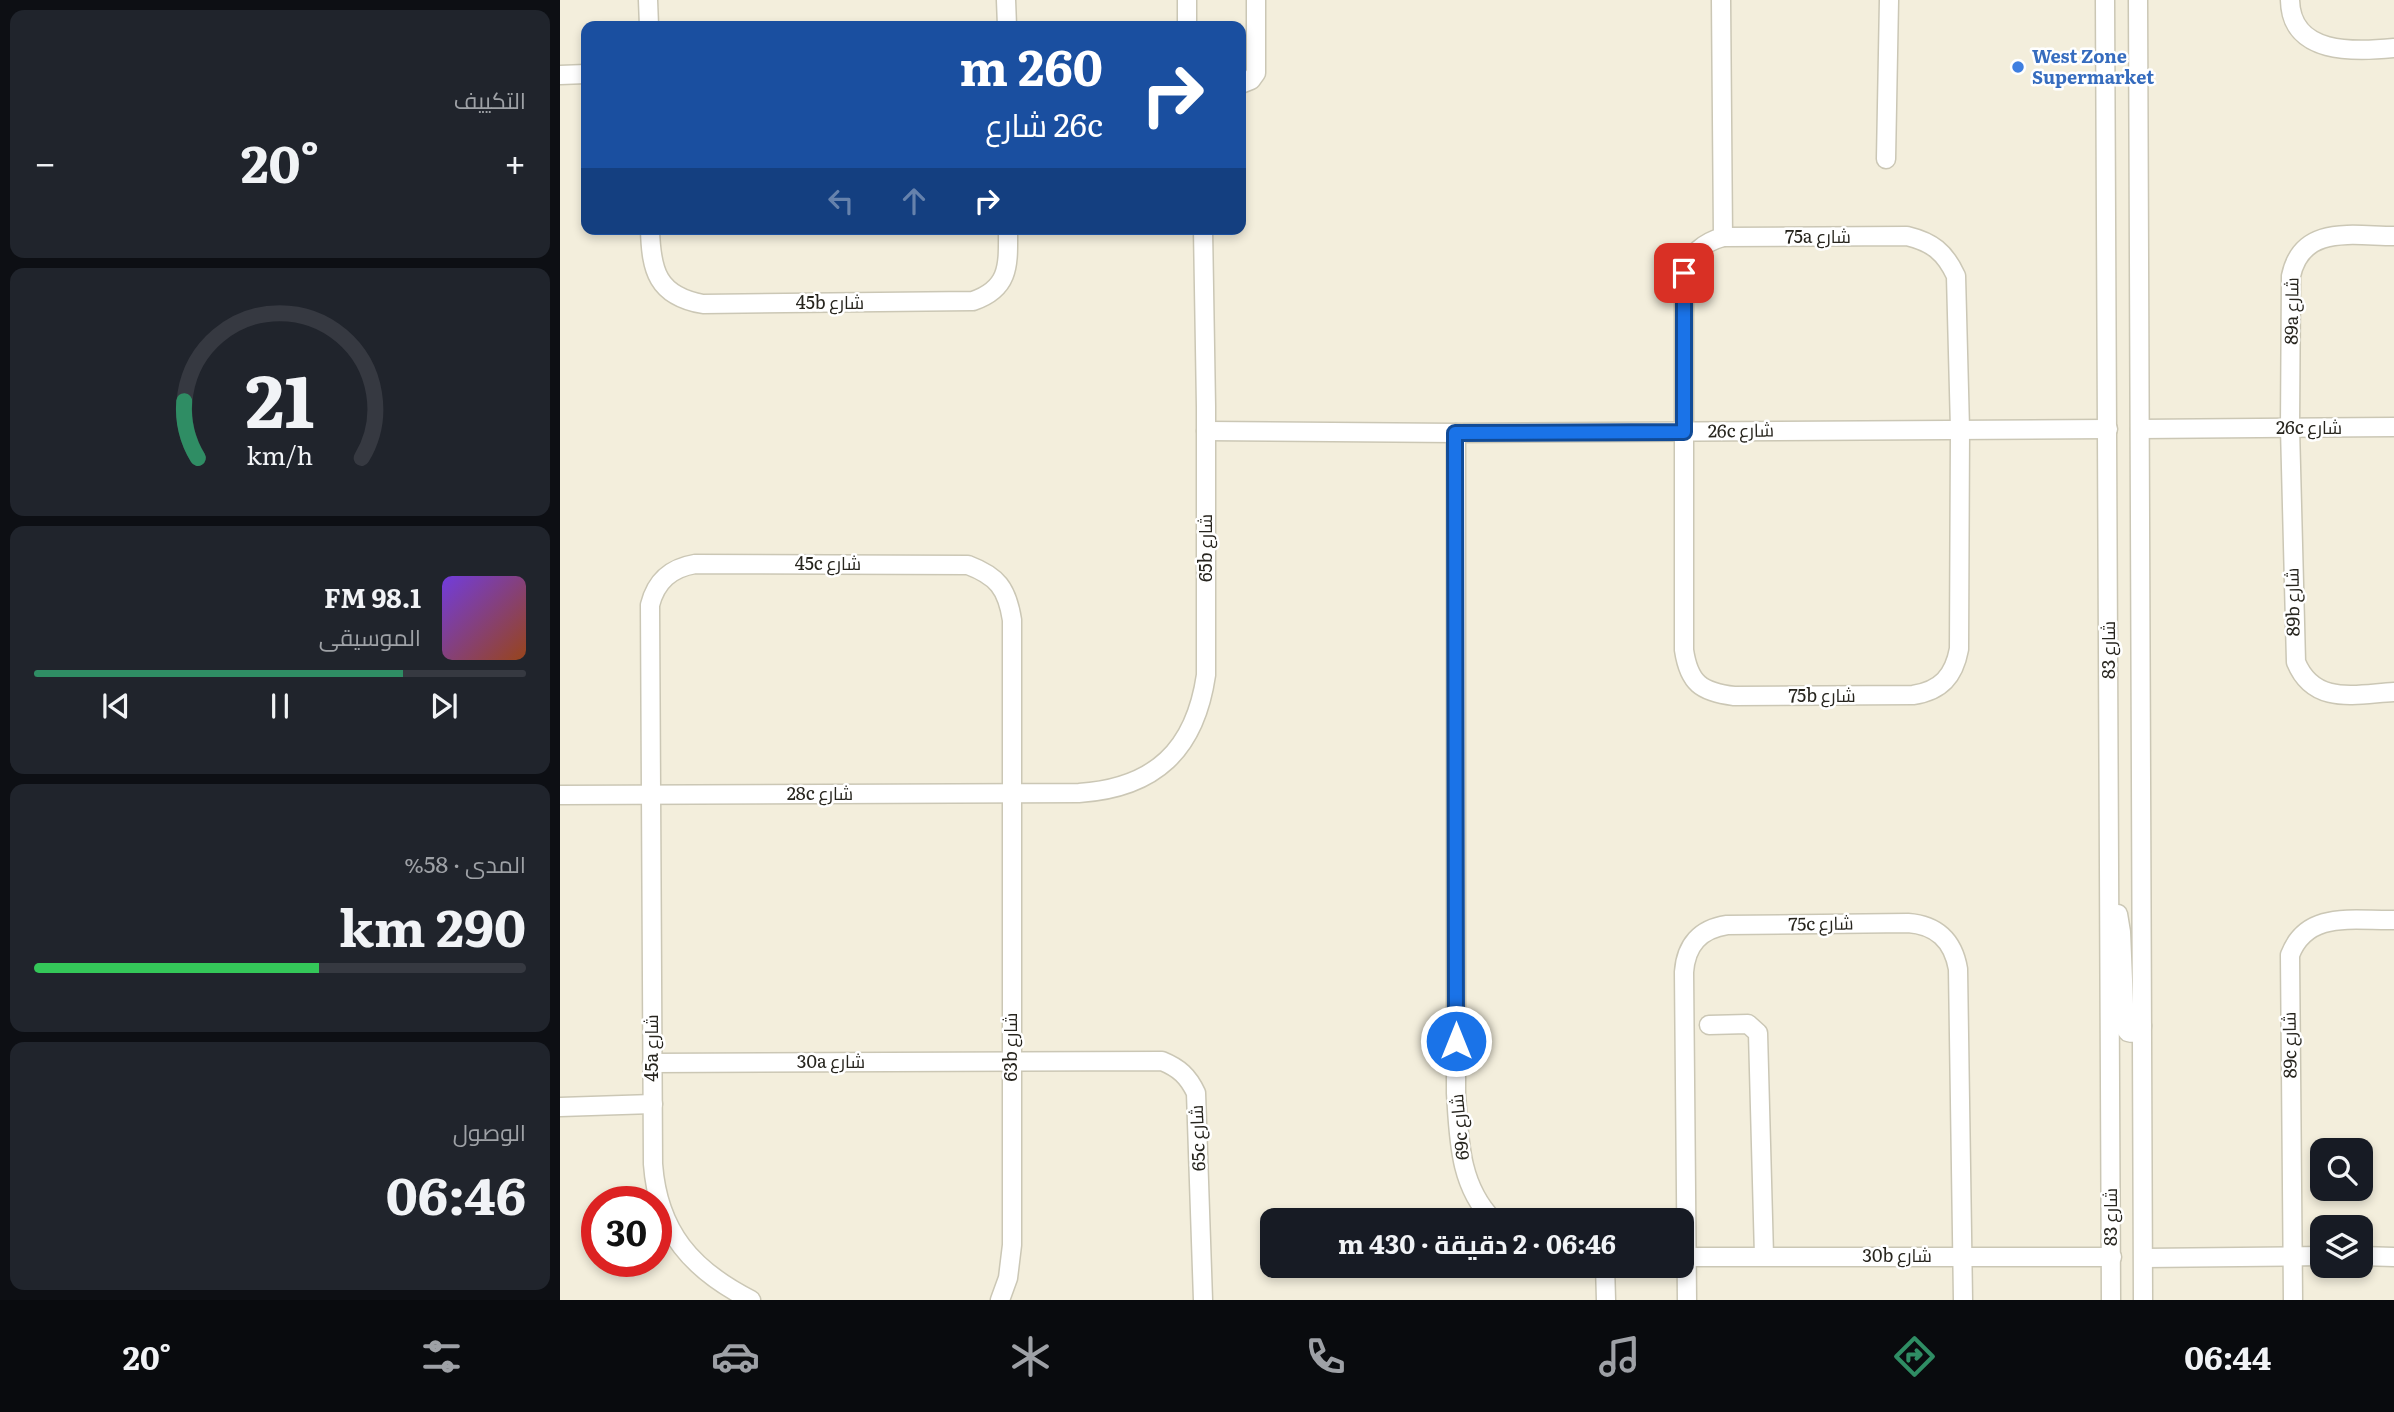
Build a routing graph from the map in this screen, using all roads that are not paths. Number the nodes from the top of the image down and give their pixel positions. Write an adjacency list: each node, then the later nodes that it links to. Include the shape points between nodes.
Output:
1 (648, 0): 10 (street)
2 (1006, 0): 11 (street)
3 (1187, 0): 12 (street)
4 (1256, 0): 13 (street)
5 (1721, 0): 23 (street)
6 (1889, 0): 18 (street)
7 (2105, 0): 27 (street, شارع 83)
8 (2138, 0): 28 (street, شارع 83)
9 (2290, 0): 14 (street, via 2298,30 2318,44)
10 (649, 21)
11 (1007, 21)
12 (1188, 21)
13 (1248, 42): 17 (street, via 1256,73)
14 (2394, 48)
15 (581, 74): 16 (street)
16 (560, 75)
17 (1246, 82)
18 (1886, 159)
19 (650, 235): 20 (street, 45b شارع, via 652,262 660,281 676,296 703,304 974,301 1003,280)
20 (1008, 235)
21 (1203, 235): 29 (street, 65b شارع)
22 (2394, 236): 25 (street, 89a شارع, via 2327,236 2298,254 2291,276)
23 (1723, 237): 26 (street, 75a شارع, via 1907,236 1938,248 1956,276); 30 (street, via 1698,249 1684,273)
24 (2394, 427): 25 (street, 26c شارع)
25 (2290, 428): 28 (street, 26c شارع); 32 (street, 89b شارع, via 2296,662 2306,681 2324,692)
26 (1960, 429): 27 (street, 26c شارع); 30 (street, 26c شارع); 30 (street, 75b شارع, via 1959,649 1950,676 1927,693 1913,695 1734,696 1704,690 1693,679 1684,650)
27 (2108, 429): 37 (street, شارع 83)
28 (2140, 429): 40 (street, شارع 83)
29 (1206, 431): 31 (street, 26c شارع); 34 (street, 65b شارع, via 1206,675 1202,702 1192,728 1157,769 1133,783)
30 (1684, 432): 31 (street, 26c شارع)
31 (1455, 433): 45 (street, 69c شارع, via 1456,1093 1464,1170)
32 (2394, 692)
33 (1011, 793): 34 (street, 28c شارع); 36 (street, 28c شارع); 36 (street, 45c شارع, via 1012,620 1000,584 968,565 765,564 684,566 657,585 650,604); 41 (street, 63b شارع)
34 (1079, 793)
35 (560, 795): 36 (street, 28c شارع)
36 (650, 795): 42 (street, 45a شارع)
37 (2109, 899): 40 (street, via 2121,923 2125,1028 2134,1034); 53 (street, شارع 83)
38 (2394, 920): 48 (street, 89c شارع, via 2312,925 2294,943 2290,955)
39 (1709, 1025): 47 (street, via 1748,1024 1758,1033)
40 (2142, 1026): 55 (street, شارع 83)
41 (1010, 1060): 42 (street, 30a شارع); 59 (street, 63b شارع, via 1012,1245); 60 (street, 65c شارع, via 1162,1061 1189,1078 1198,1109)
42 (652, 1063): 43 (street, 45a شارع)
43 (653, 1104): 44 (street); 58 (street, 45a شارع, via 654,1181 664,1217 685,1252 715,1280)
44 (560, 1107)
45 (1482, 1208)
46 (1684, 1208): 52 (street, 75c شارع, via 1684,972 1689,949 1704,932 1727,925 1908,923 1932,928 1956,956)
47 (1764, 1256): 51 (street, 30b شارع); 52 (street, 30b شارع)
48 (2292, 1256): 49 (street); 55 (street); 66 (street)
49 (2310, 1256)
50 (2373, 1256): 54 (street)
51 (1694, 1257)
52 (1963, 1257): 53 (street, 30b شارع); 63 (street, 75c شارع)
53 (2112, 1257): 64 (street, شارع 83)
54 (2394, 1257)
55 (2144, 1258): 65 (street, شارع 83)
56 (1605, 1278): 61 (street)
57 (1685, 1278): 62 (street, 75c شارع)
58 (751, 1300)
59 (1000, 1300)
60 (1203, 1300)
61 (1606, 1300)
62 (1687, 1300)
63 (1963, 1300)
64 (2111, 1300)
65 (2144, 1300)
66 (2293, 1300)

